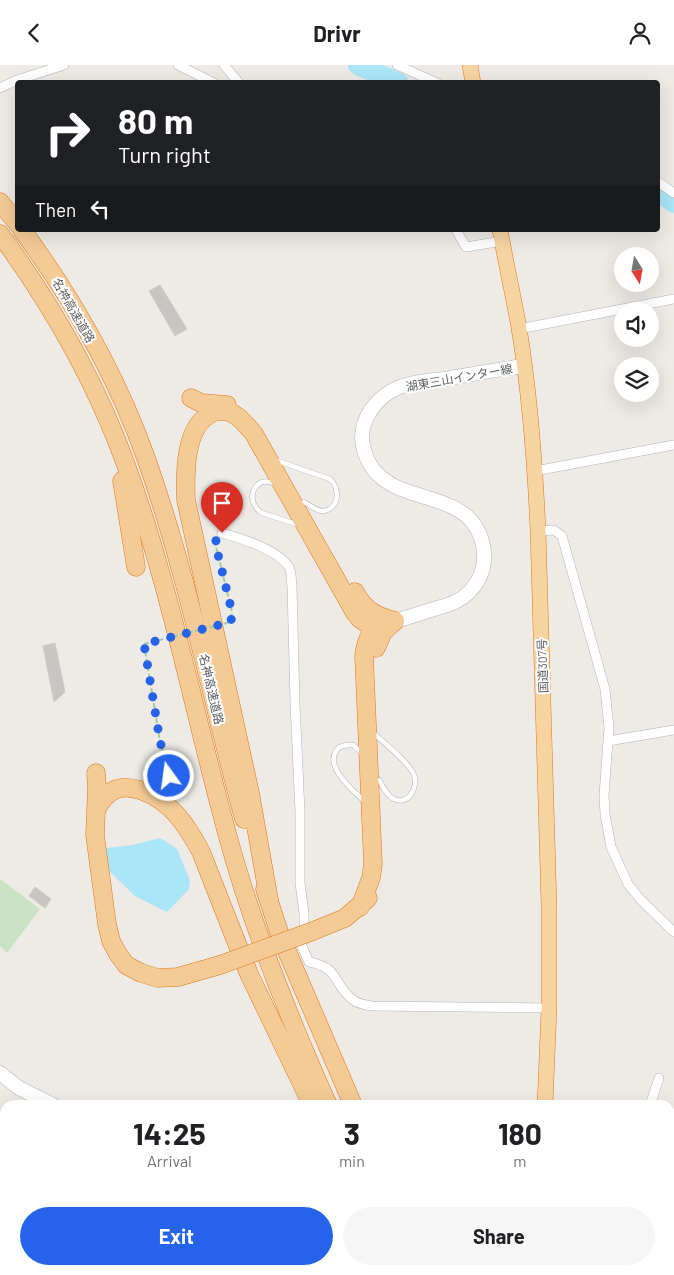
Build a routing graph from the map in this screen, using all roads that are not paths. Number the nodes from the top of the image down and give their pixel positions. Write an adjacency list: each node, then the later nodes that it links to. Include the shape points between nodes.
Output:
1 (64, 65): 6 (street)
2 (178, 65): 7 (street)
3 (224, 65): 8 (street)
4 (397, 65): 9 (street)
5 (470, 65): 10 (highway)
6 (17, 80)
7 (208, 80)
8 (236, 80)
9 (430, 80)
10 (472, 80)
11 (15, 81): 12 (street)
12 (0, 87)
13 (660, 183): 14 (street)
14 (674, 193)
15 (0, 202): 16 (highway)
16 (15, 220)
17 (23, 232): 45 (highway, 名神高速道路, via 91,339 146,456 192,609 235,787)
18 (457, 232): 20 (street, via 466,247)
19 (0, 235): 25 (highway, 名神高速道路, via 56,317)
20 (501, 235): 22 (highway, 国道307号)
21 (674, 299): 22 (street)
22 (519, 329): 23 (highway, 国道307号)
23 (524, 366): 28 (highway, 国道307号); 35 (main road, 湖東三山インター線, via 411,384 378,401 367,415 362,429 362,445 375,471 396,487 446,503 460,511 473,521 484,550 484,566 478,583 467,594 455,602)
24 (191, 398): 27 (highway, via 201,403 230,406 250,415 263,430)
25 (109, 422): 34 (highway); 53 (highway, 名神高速道路, via 145,519 248,904 295,1031)
26 (674, 445): 28 (street)
27 (275, 460): 29 (highway); 30 (highway); 30 (lane, via 334,483 338,495 330,509 318,510); 45 (highway, via 238,417 223,411 216,412 196,426 185,480 186,500 250,793)
28 (535, 471): 32 (highway, 国道307号)
29 (285, 489): 31 (highway); 31 (lane, via 264,481 254,490 253,504 269,516)
30 (304, 502): 35 (highway, via 365,607 374,614)
31 (311, 529): 36 (highway, via 355,613)
32 (538, 531): 39 (street, via 554,530 562,536 566,546 605,689); 48 (highway, 国道307号)
33 (222, 533): 48 (street, via 266,549 290,568 300,883 304,913 301,944 308,962 321,964 331,971 354,1001 372,1007)
34 (136, 567)
35 (395, 621): 36 (main road, 湖東三山インター線); 38 (highway, via 383,632 374,655)
36 (374, 628): 38 (highway, via 365,645 364,656)
37 (674, 730): 39 (street)
38 (373, 732): 40 (highway); 42 (highway); 42 (lane, via 410,769 415,788 412,794 398,800 387,794)
39 (608, 741): 47 (street, via 604,795 611,847 628,884)
40 (369, 762): 44 (highway); 44 (lane, via 353,745 339,747 333,760 338,774)
41 (96, 773): 43 (highway)
42 (380, 780): 46 (highway, via 380,874 371,894)
43 (97, 808): 46 (highway, bridge, via 95,835 107,924 118,954 126,965 141,973 158,978 178,977 220,965 345,918); 52 (highway, via 111,791 136,789 171,807 188,829 201,853 249,974)
44 (373, 809): 46 (highway, via 371,878)
45 (269, 900): 54 (highway, 名神高速道路, via 280,935)
46 (360, 907)
47 (674, 932)
48 (549, 1008): 55 (highway, 国道307号)
49 (0, 1073): 51 (main road, via 19,1089)
50 (659, 1078): 56 (street)
51 (42, 1100)
52 (310, 1100)
53 (326, 1100)
54 (351, 1100)
55 (545, 1100)
56 (652, 1100)

